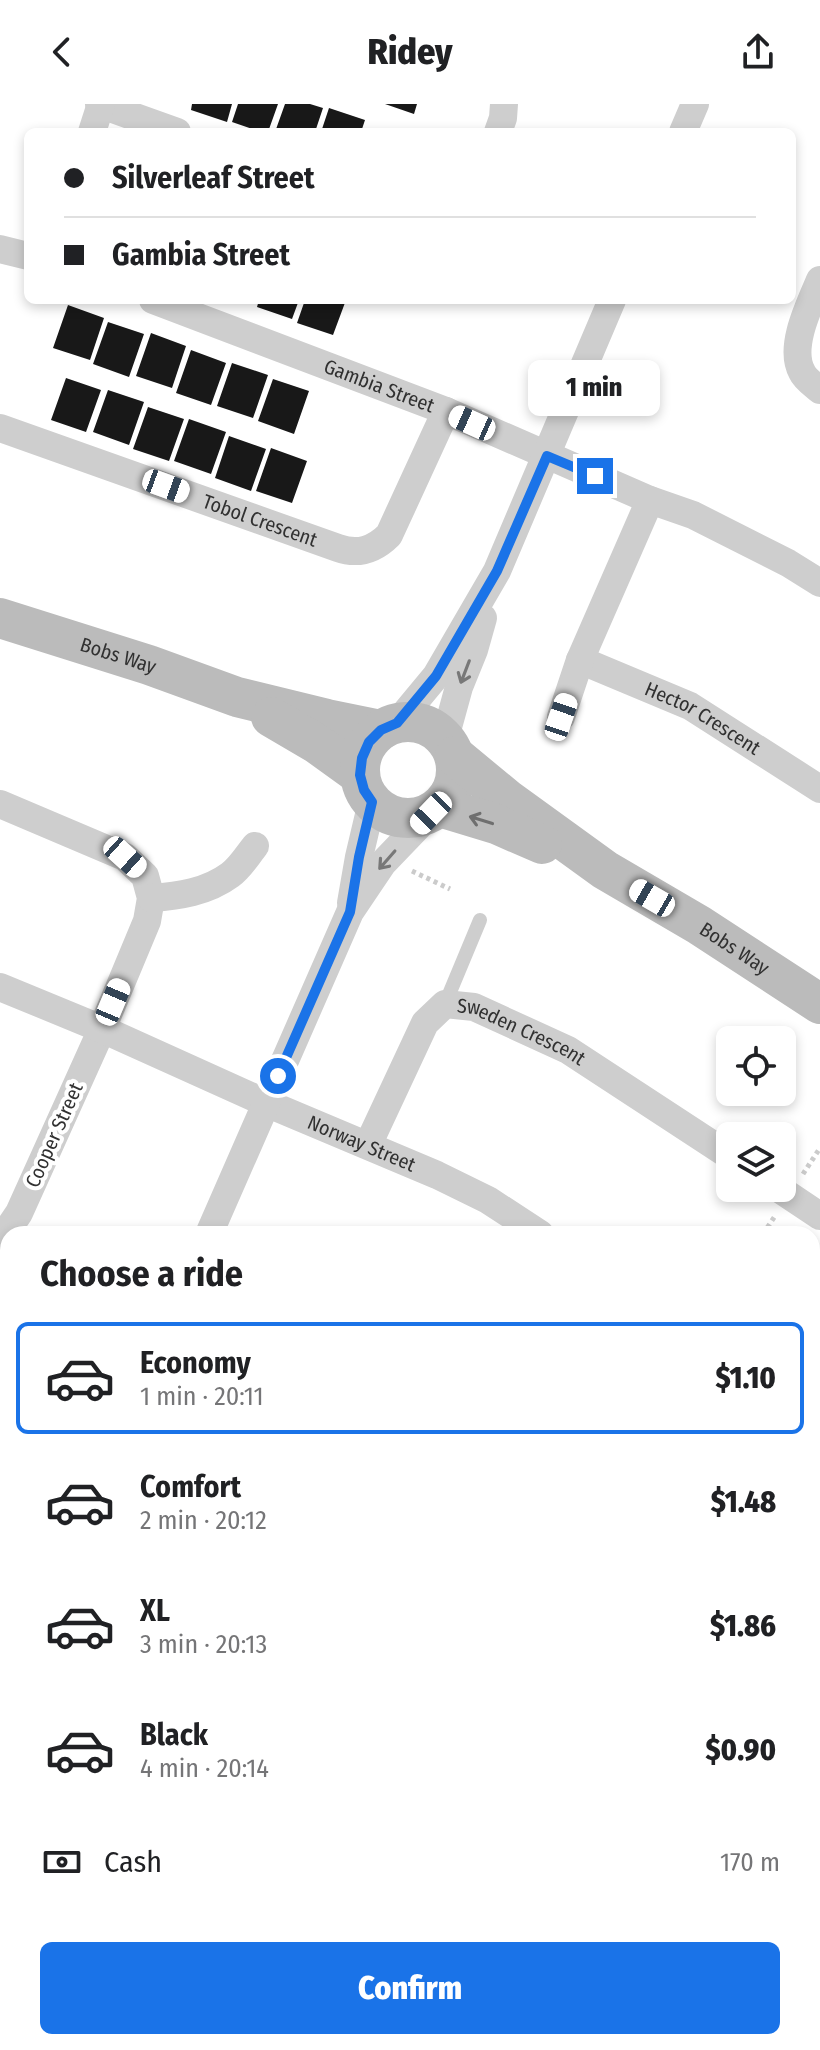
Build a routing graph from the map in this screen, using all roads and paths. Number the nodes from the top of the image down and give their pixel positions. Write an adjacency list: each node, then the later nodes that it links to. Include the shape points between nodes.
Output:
1 (100, 104): 4 (street); 5 (street)
2 (504, 104): 6 (street)
3 (695, 104): 7 (street)
4 (93, 128)
5 (166, 128)
6 (499, 128)
7 (685, 128)
8 (0, 249): 9 (street)
9 (24, 255)
10 (820, 280): 13 (street, via 797,354 802,373)
11 (164, 304): 14 (street, Gambia Street)
12 (610, 304): 16 (street)
13 (820, 390)
14 (446, 411): 15 (street, Tobol Crescent, via 389,535 359,551); 16 (street, Gambia Street)
15 (0, 428)
16 (547, 456): 17 (street, Gambia Street); 18 (street)
17 (650, 500): 19 (street, Gambia Street, via 740,537); 21 (street)
18 (497, 571): 24 (street, via 436,676); 25 (street, one-way to 25, via 459,687)
19 (820, 583)
20 (0, 618): 22 (street, Bobs Way)
21 (580, 660): 23 (street); 27 (street, Hector Crescent, via 690,706)
22 (237, 697): 24 (street, Bobs Way, via 327,719); 26 (street, Bobs Way, via 317,744)
23 (561, 717)
24 (389, 726): 25 (street, via 424,724); 26 (street, via 369,742 362,758)
25 (450, 747): 29 (street, via 457,775 451,793); 32 (street, Bobs Way, via 507,799)
26 (366, 789): 29 (street, via 382,811 393,816 419,817); 35 (street)
27 (820, 789)
28 (0, 804): 34 (street, via 125,857 145,876)
29 (436, 810): 32 (street, Bobs Way, one-way to 29, via 496,824); 35 (street, one-way to 35, via 383,863)
30 (255, 846): 34 (street, via 232,874 209,888)
31 (408, 870): 33 (path)
32 (605, 870): 39 (street, Bobs Way)
33 (450, 889)
34 (151, 898): 40 (street, Cooper Street, via 147,921)
35 (350, 912): 41 (street)
36 (480, 920): 38 (lane)
37 (0, 987): 40 (street, Norway Street)
38 (445, 1004): 42 (street, Sweden Crescent, via 425,1023); 43 (street, Sweden Crescent, via 474,1007 568,1050)
39 (820, 1004)
40 (102, 1029): 41 (street, Norway Street); 48 (street, Cooper Street)
41 (266, 1103): 42 (street, Norway Street); 49 (street)
42 (368, 1145): 50 (street, Norway Street, via 488,1200)
43 (716, 1147)
44 (820, 1148): 45 (path)
45 (796, 1176)
46 (796, 1194): 47 (street)
47 (820, 1216)
48 (10, 1226)
49 (212, 1226)
50 (528, 1226)

